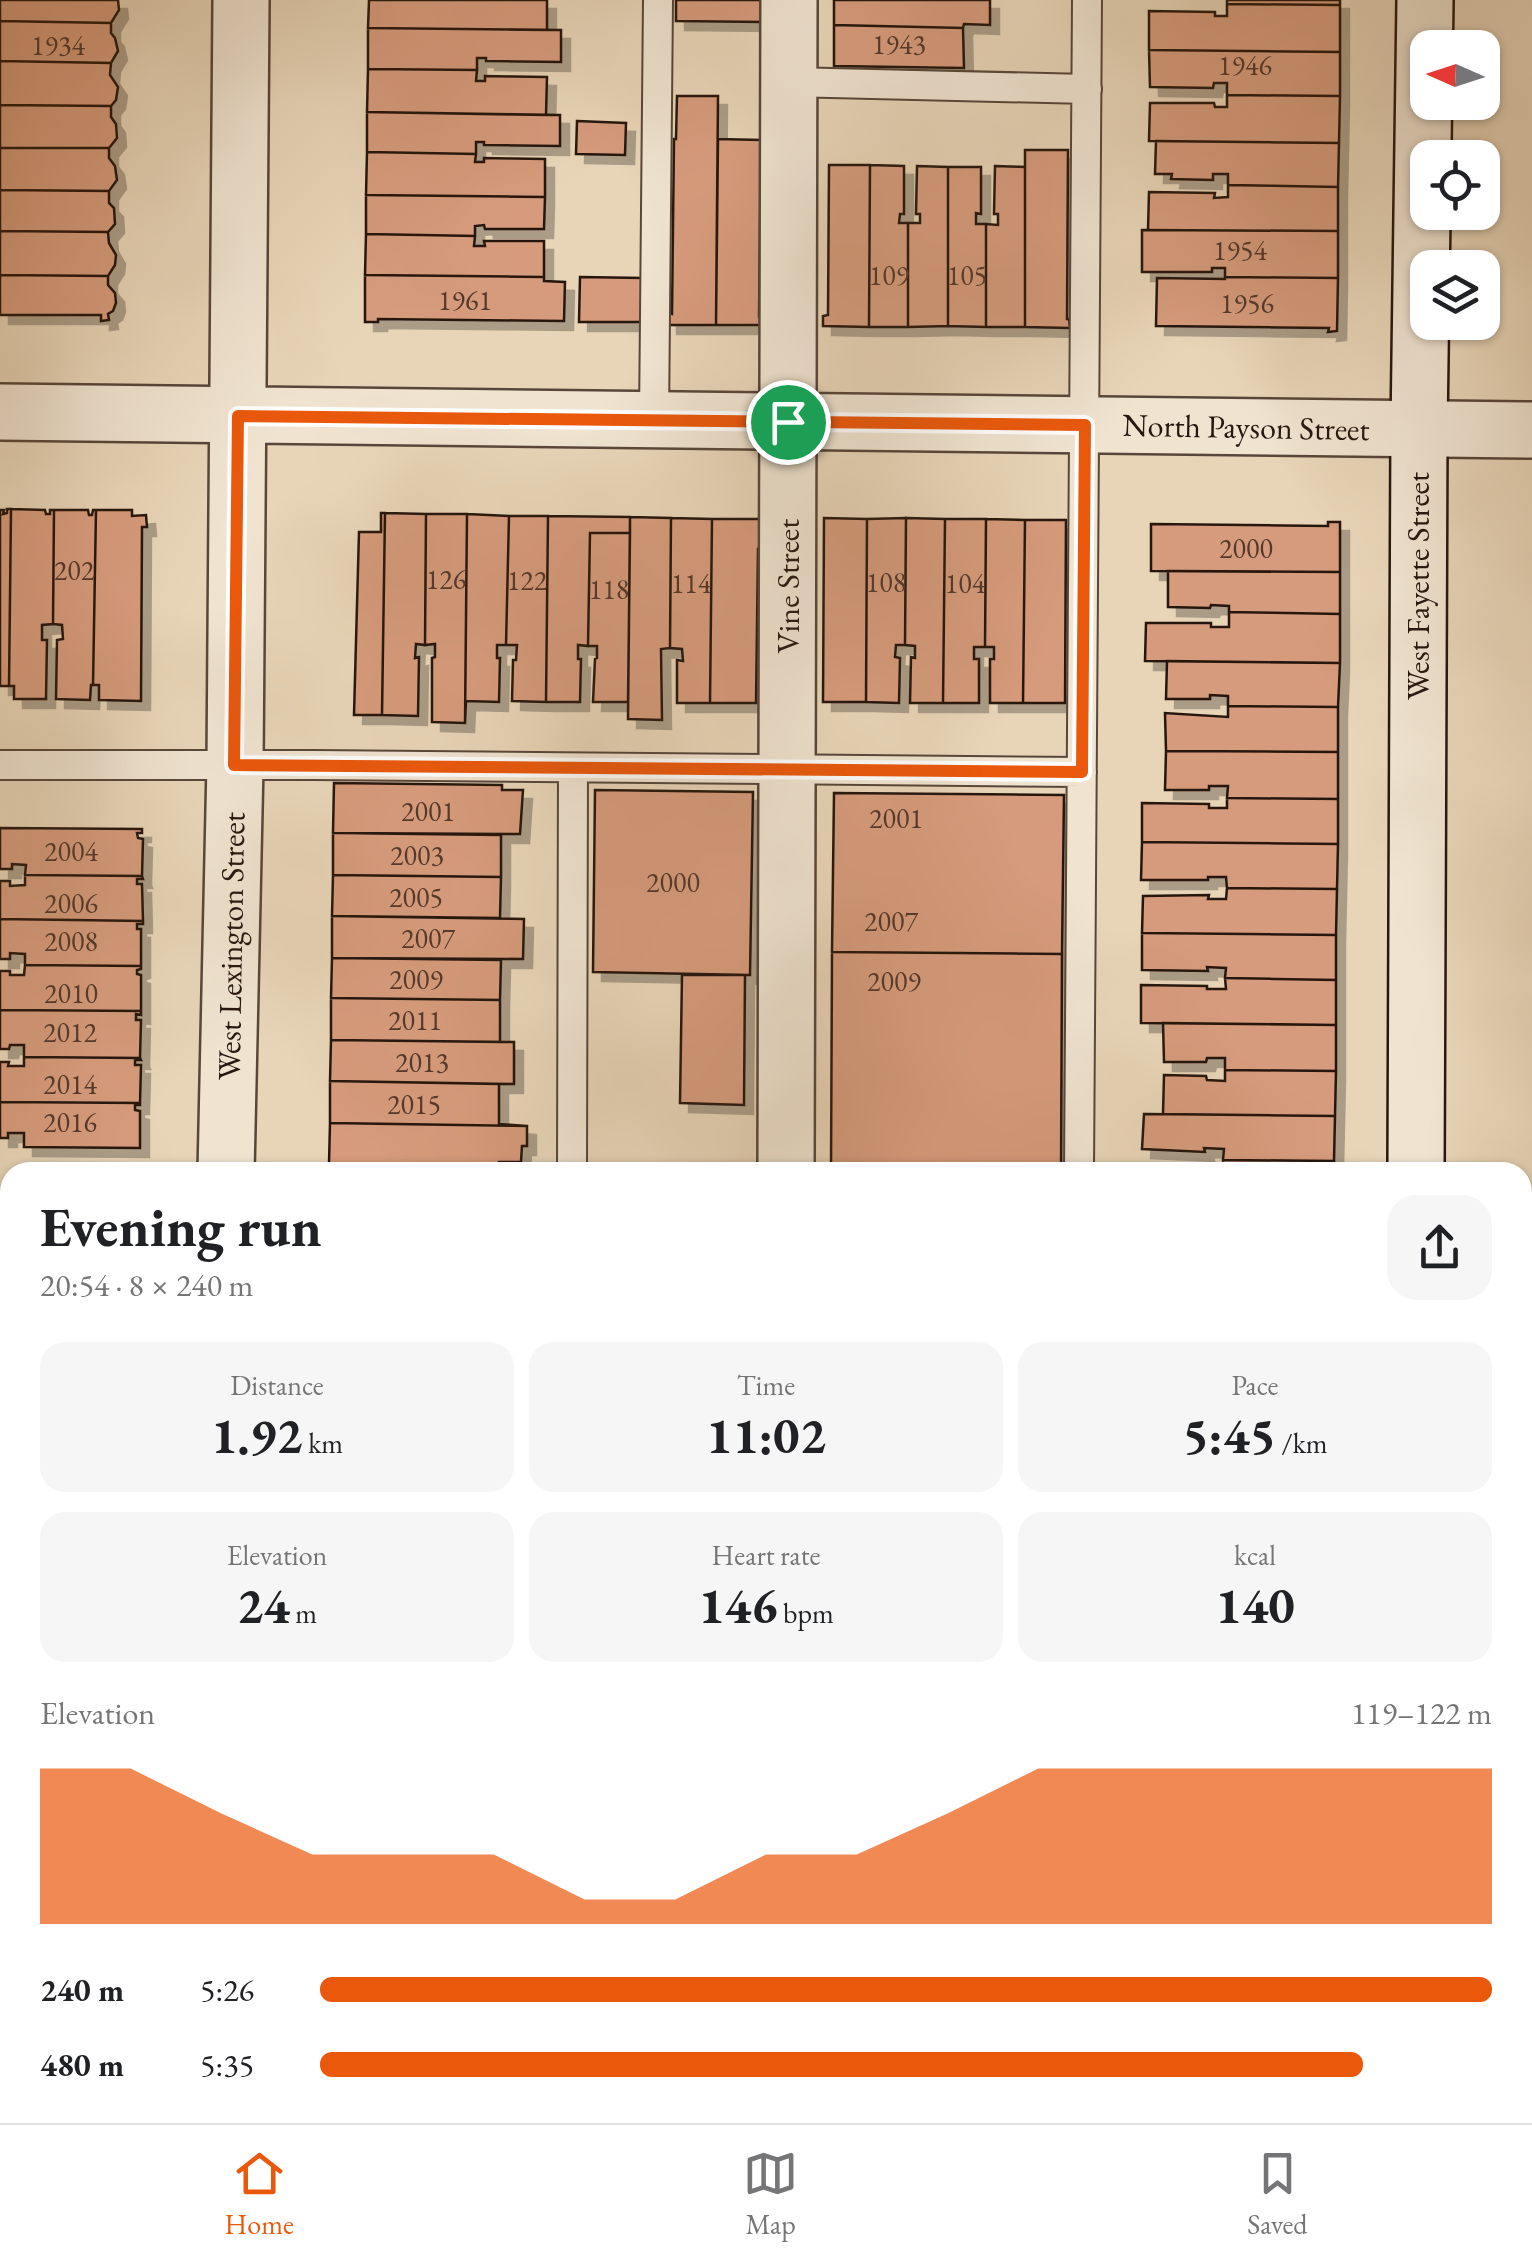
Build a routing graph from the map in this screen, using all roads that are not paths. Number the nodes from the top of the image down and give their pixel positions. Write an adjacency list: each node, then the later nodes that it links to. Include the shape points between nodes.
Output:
1 (241, 0): 9 (street, West Lexington Street)
2 (658, 0): 10 (lane)
3 (789, 0): 6 (street, Vine Street)
4 (1087, 0): 7 (lane)
5 (1426, 0): 13 (street, West Fayette Street)
6 (789, 82): 7 (lane); 11 (street, Vine Street)
7 (1087, 89): 12 (lane)
8 (0, 412): 9 (street, North Payson Street)
9 (238, 416): 10 (street, North Payson Street); 16 (street, West Lexington Street)
10 (654, 420): 11 (street, North Payson Street)
11 (788, 422): 12 (street, North Payson Street); 18 (street, Vine Street)
12 (1085, 425): 13 (street, North Payson Street); 19 (lane)
13 (1419, 429): 14 (street, North Payson Street); 24 (street, West Fayette Street)
14 (1532, 430)
15 (0, 764): 16 (lane)
16 (234, 765): 17 (lane); 20 (street, West Lexington Street)
17 (574, 768): 18 (lane); 21 (lane)
18 (787, 770): 19 (lane); 22 (street, Vine Street)
19 (1082, 772): 23 (lane)
20 (226, 1162)
21 (572, 1162)
22 (786, 1162)
23 (1080, 1162)
24 (1416, 1162)

